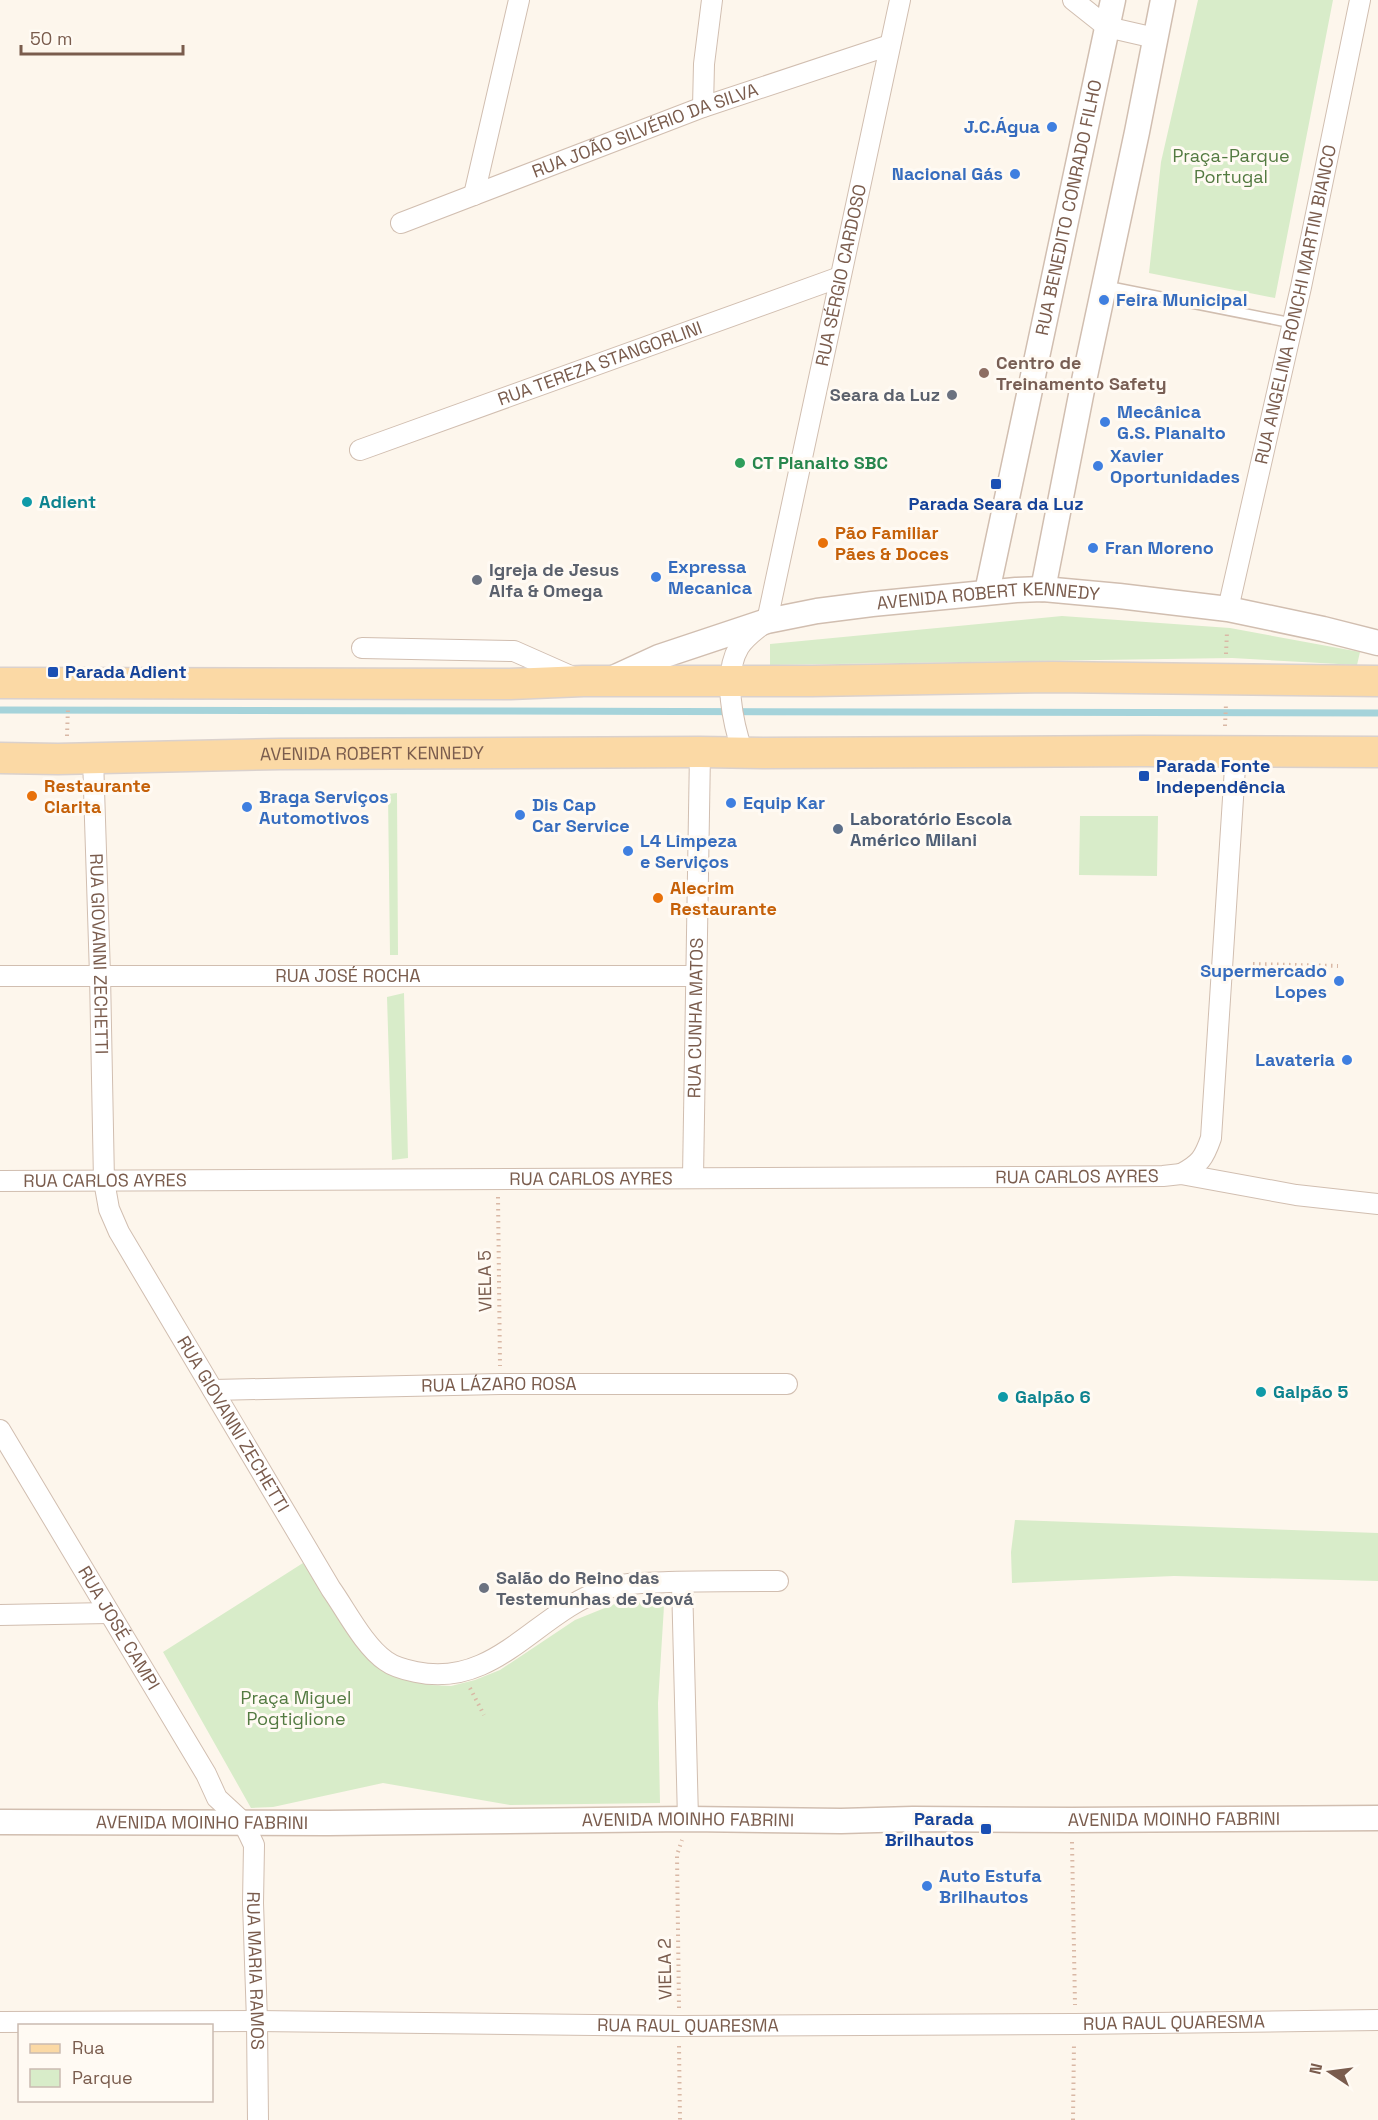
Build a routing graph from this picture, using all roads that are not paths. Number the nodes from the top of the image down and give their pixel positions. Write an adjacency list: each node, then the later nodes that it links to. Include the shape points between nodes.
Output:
1 (519, 0): 12 (street)
2 (712, 0): 11 (street)
3 (900, 0): 10 (street, RUA SÉRGIO CARDOSO)
4 (1073, 0): 8 (street)
5 (1113, 0): 8 (street, RUA BENEDITO CONRADO FILHO)
6 (1163, 0): 9 (street)
7 (1360, 0): 16 (street, RUA ANGELINA RONCHI MARTIN BIANCO)
8 (1107, 27): 9 (street); 19 (street, RUA BENEDITO CONRADO FILHO)
9 (1155, 38): 15 (street)
10 (890, 45): 11 (street, RUA JOÃO SILVÉRIO DA SILVA); 14 (street, RUA SÉRGIO CARDOSO)
11 (703, 107): 12 (street, RUA JOÃO SILVÉRIO DA SILVA)
12 (474, 195): 13 (street, RUA JOÃO SILVÉRIO DA SILVA)
13 (401, 223)
14 (840, 277): 17 (street, RUA TEREZA STANGORLINI); 21 (street, RUA SÉRGIO CARDOSO)
15 (1104, 285): 16 (lane); 18 (street)
16 (1293, 323): 20 (street, RUA ANGELINA RONCHI MARTIN BIANCO)
17 (360, 450)
18 (1043, 589): 19 (street, AVENIDA ROBERT KENNEDY); 20 (street, AVENIDA ROBERT KENNEDY)
19 (987, 592): 21 (street, AVENIDA ROBERT KENNEDY, via 817,611)
20 (1228, 609): 22 (street, AVENIDA ROBERT KENNEDY)
21 (767, 621): 24 (street, AVENIDA ROBERT KENNEDY); 27 (street, via 738,649 732,663)
22 (1378, 643)
23 (362, 648): 24 (street, AVENIDA ROBERT KENNEDY, via 514,651)
24 (594, 681): 26 (main road, AVENIDA ROBERT KENNEDY); 27 (main road, AVENIDA ROBERT KENNEDY)
25 (1378, 681): 27 (main road, AVENIDA ROBERT KENNEDY, via 1225,691 1053,677)
26 (0, 683)
27 (731, 688): 29 (street, via 733,718)
28 (1231, 743): 29 (main road, AVENIDA ROBERT KENNEDY, via 1141,751); 31 (main road, AVENIDA ROBERT KENNEDY); 37 (street, via 1211,1138 1196,1166)
29 (741, 746): 30 (main road, AVENIDA ROBERT KENNEDY)
30 (700, 752): 33 (main road, AVENIDA ROBERT KENNEDY); 36 (street, RUA CUNHA MATOS)
31 (1378, 752)
32 (0, 758): 33 (main road, AVENIDA ROBERT KENNEDY)
33 (93, 758): 34 (street, RUA GIOVANNI ZECHETTI)
34 (100, 975): 35 (street, RUA JOSÉ ROCHA); 36 (street, RUA JOSÉ ROCHA); 40 (street, RUA GIOVANNI ZECHETTI)
35 (0, 976)
36 (696, 976): 38 (street, RUA CUNHA MATOS)
37 (1181, 1174): 38 (street, RUA CARLOS AYRES); 41 (street, RUA CARLOS AYRES, via 1296,1195)
38 (693, 1177): 40 (street, RUA CARLOS AYRES)
39 (0, 1181): 40 (street, RUA CARLOS AYRES)
40 (104, 1181): 43 (street, RUA GIOVANNI ZECHETTI, via 109,1209 119,1232)
41 (1378, 1204)
42 (787, 1384): 43 (street, RUA LÁZARO ROSA)
43 (213, 1390): 46 (street, RUA GIOVANNI ZECHETTI, via 368,1643 386,1661 406,1670 443,1674 478,1667 576,1600 607,1588)
44 (0, 1430): 47 (street, RUA JOSÉ CAMPI)
45 (778, 1581): 46 (street, RUA GIOVANNI ZECHETTI)
46 (682, 1582): 50 (street)
47 (109, 1613): 48 (street); 52 (street, RUA JOSÉ CAMPI, via 206,1773 217,1798)
48 (0, 1616)
49 (1378, 1818): 50 (street, AVENIDA MOINHO FABRINI)
50 (688, 1819): 52 (street, AVENIDA MOINHO FABRINI)
51 (0, 1822): 52 (street, AVENIDA MOINHO FABRINI)
52 (243, 1822): 53 (street, RUA MARIA RAMOS, via 254,1845)
53 (257, 2020): 54 (street, RUA RAUL QUARESMA, via 679,2026); 55 (street, RUA RAUL QUARESMA); 56 (street, RUA MARIA RAMOS)
54 (1378, 2020)
55 (0, 2022)
56 (258, 2120)

